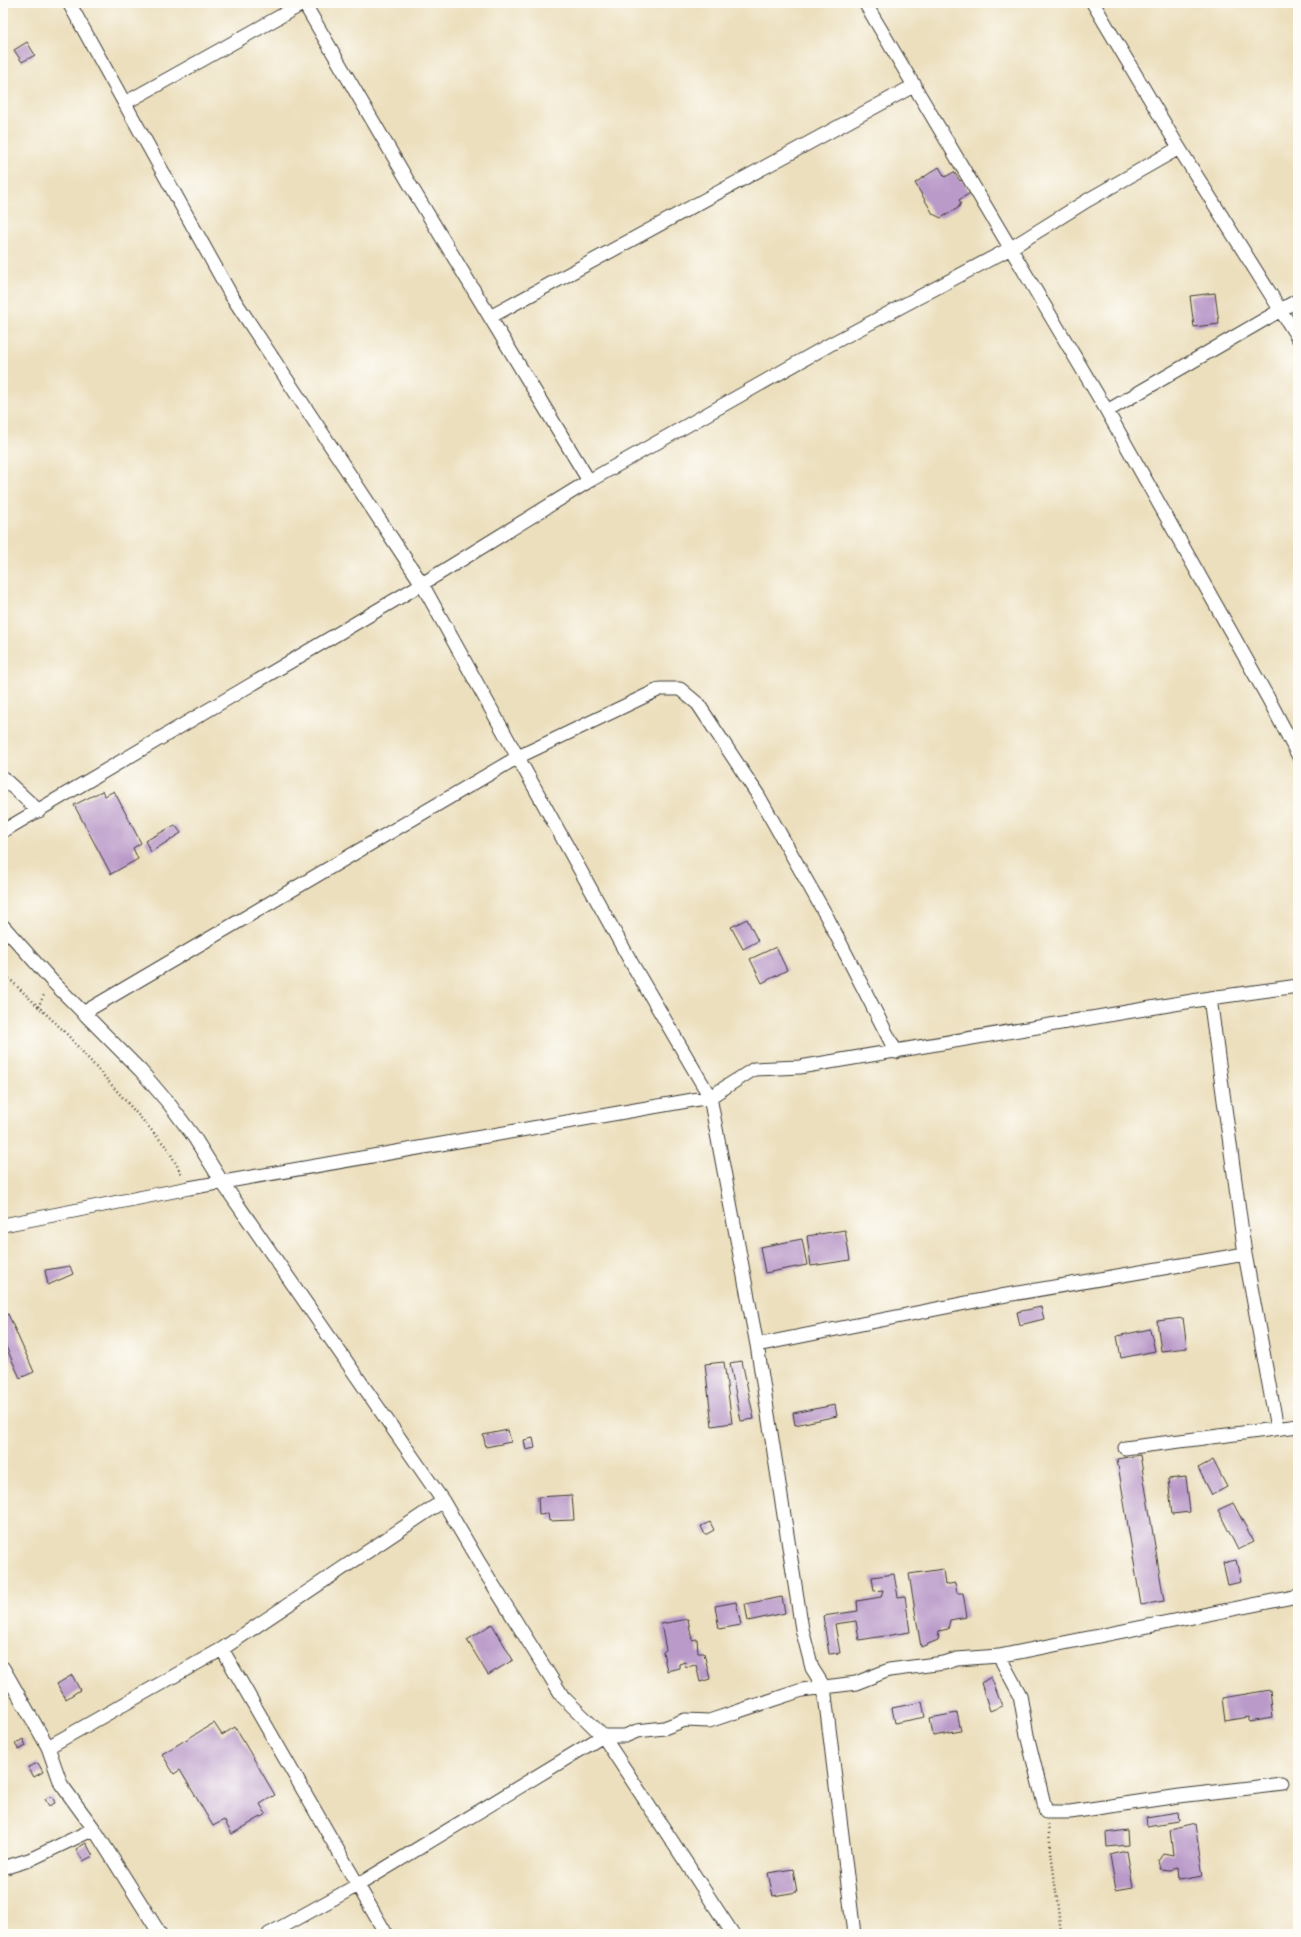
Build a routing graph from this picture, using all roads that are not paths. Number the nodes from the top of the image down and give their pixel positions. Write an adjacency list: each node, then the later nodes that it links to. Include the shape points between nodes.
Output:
1 (69, 3): 6 (street)
2 (304, 3): 6 (street); 11 (street)
3 (865, 3): 5 (street)
4 (1093, 3): 7 (street)
5 (915, 85): 8 (street); 11 (street)
6 (125, 103): 15 (street, via 231,295)
7 (1179, 148): 8 (street); 10 (street)
8 (1011, 248): 13 (street); 14 (street, via 829,345)
9 (1298, 300): 10 (street)
10 (1282, 310): 12 (street); 13 (street)
11 (490, 317): 14 (street)
12 (1298, 338)
13 (1107, 411): 16 (street)
14 (589, 481): 15 (street)
15 (422, 584): 17 (street); 19 (street)
16 (1298, 755)
17 (518, 757): 24 (street); 25 (street, via 660,689 680,689 698,704 758,795 827,917); 26 (street, via 631,962)
18 (3, 778): 19 (street)
19 (39, 811): 20 (street)
20 (3, 830)
21 (3, 926): 24 (street)
22 (1298, 986): 23 (street)
23 (1210, 998): 25 (street); 29 (street)
24 (83, 1013): 27 (street, via 170,1105)
25 (896, 1052): 26 (street, via 800,1066 754,1069)
26 (710, 1097): 27 (street); 30 (street)
27 (222, 1182): 28 (street); 34 (street)
28 (3, 1225)
29 (1245, 1254): 30 (street, via 1001,1296); 32 (street)
30 (757, 1345): 39 (street, via 802,1629 812,1668)
31 (1298, 1426): 32 (street)
32 (1277, 1428): 33 (street)
33 (1125, 1448)
34 (443, 1500): 36 (street); 40 (street, via 563,1697)
35 (1298, 1596): 37 (street)
36 (222, 1649): 41 (street); 45 (street)
37 (999, 1656): 39 (street, via 957,1659 889,1670 856,1683); 42 (street, via 1020,1695 1046,1812 1070,1812)
38 (3, 1668): 41 (street)
39 (824, 1687): 40 (street, via 782,1696 709,1722 685,1720 664,1728 637,1731 625,1736); 50 (street)
40 (603, 1736): 45 (street); 49 (street)
41 (48, 1747): 43 (street, via 61,1784)
42 (1283, 1784)
43 (94, 1828): 44 (street, via 29,1860); 46 (street)
44 (3, 1868)
45 (358, 1885): 47 (street); 48 (street)
46 (160, 1934)
47 (269, 1934)
48 (386, 1934)
49 (733, 1934)
50 (854, 1934)

